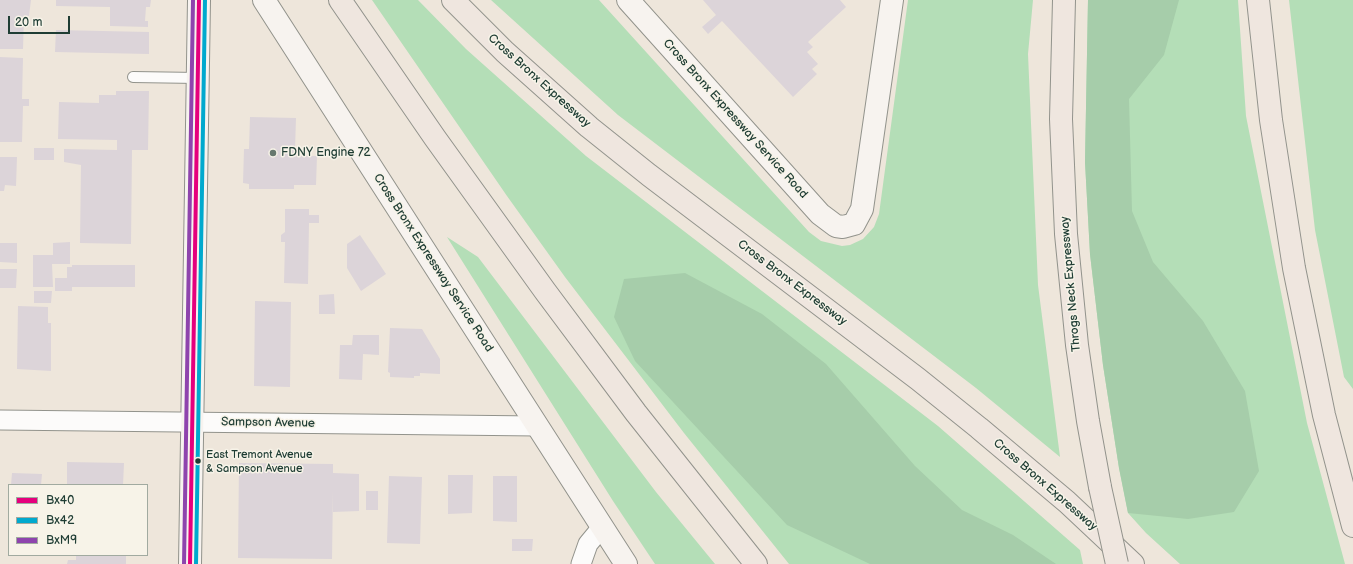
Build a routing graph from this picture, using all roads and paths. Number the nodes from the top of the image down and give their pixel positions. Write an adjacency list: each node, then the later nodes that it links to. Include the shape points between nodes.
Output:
1 (199, 0): 10 (street)
2 (264, 0): 13 (street, Cross Bronx Expressway Service Road)
3 (340, 0): 19 (highway, via 554,304 636,413)
4 (453, 0): 21 (highway, Cross Bronx Expressway, via 516,62 589,127 979,428 1067,502)
5 (628, 0): 6 (street, Cross Bronx Expressway Service Road, via 820,214 836,226 848,227 857,220 864,203)
6 (892, 0)
7 (1064, 0): 20 (highway, Throgs Neck Expressway, bridge, via 1062,119 1066,242 1080,365 1100,487)
8 (1258, 0): 14 (highway, via 1271,120 1294,268 1324,414)
9 (133, 76): 10 (lane)
10 (198, 78): 12 (street)
11 (0, 420): 12 (street, Sampson Avenue)
12 (192, 422): 13 (street, Sampson Avenue); 16 (street)
13 (537, 426): 15 (street, Cross Bronx Expressway Service Road)
14 (1353, 526)
15 (602, 527): 17 (street, via 588,544); 18 (street, Cross Bronx Expressway Service Road)
16 (190, 564)
17 (581, 564)
18 (626, 564)
19 (756, 564)
20 (1118, 564)
21 (1133, 564)

